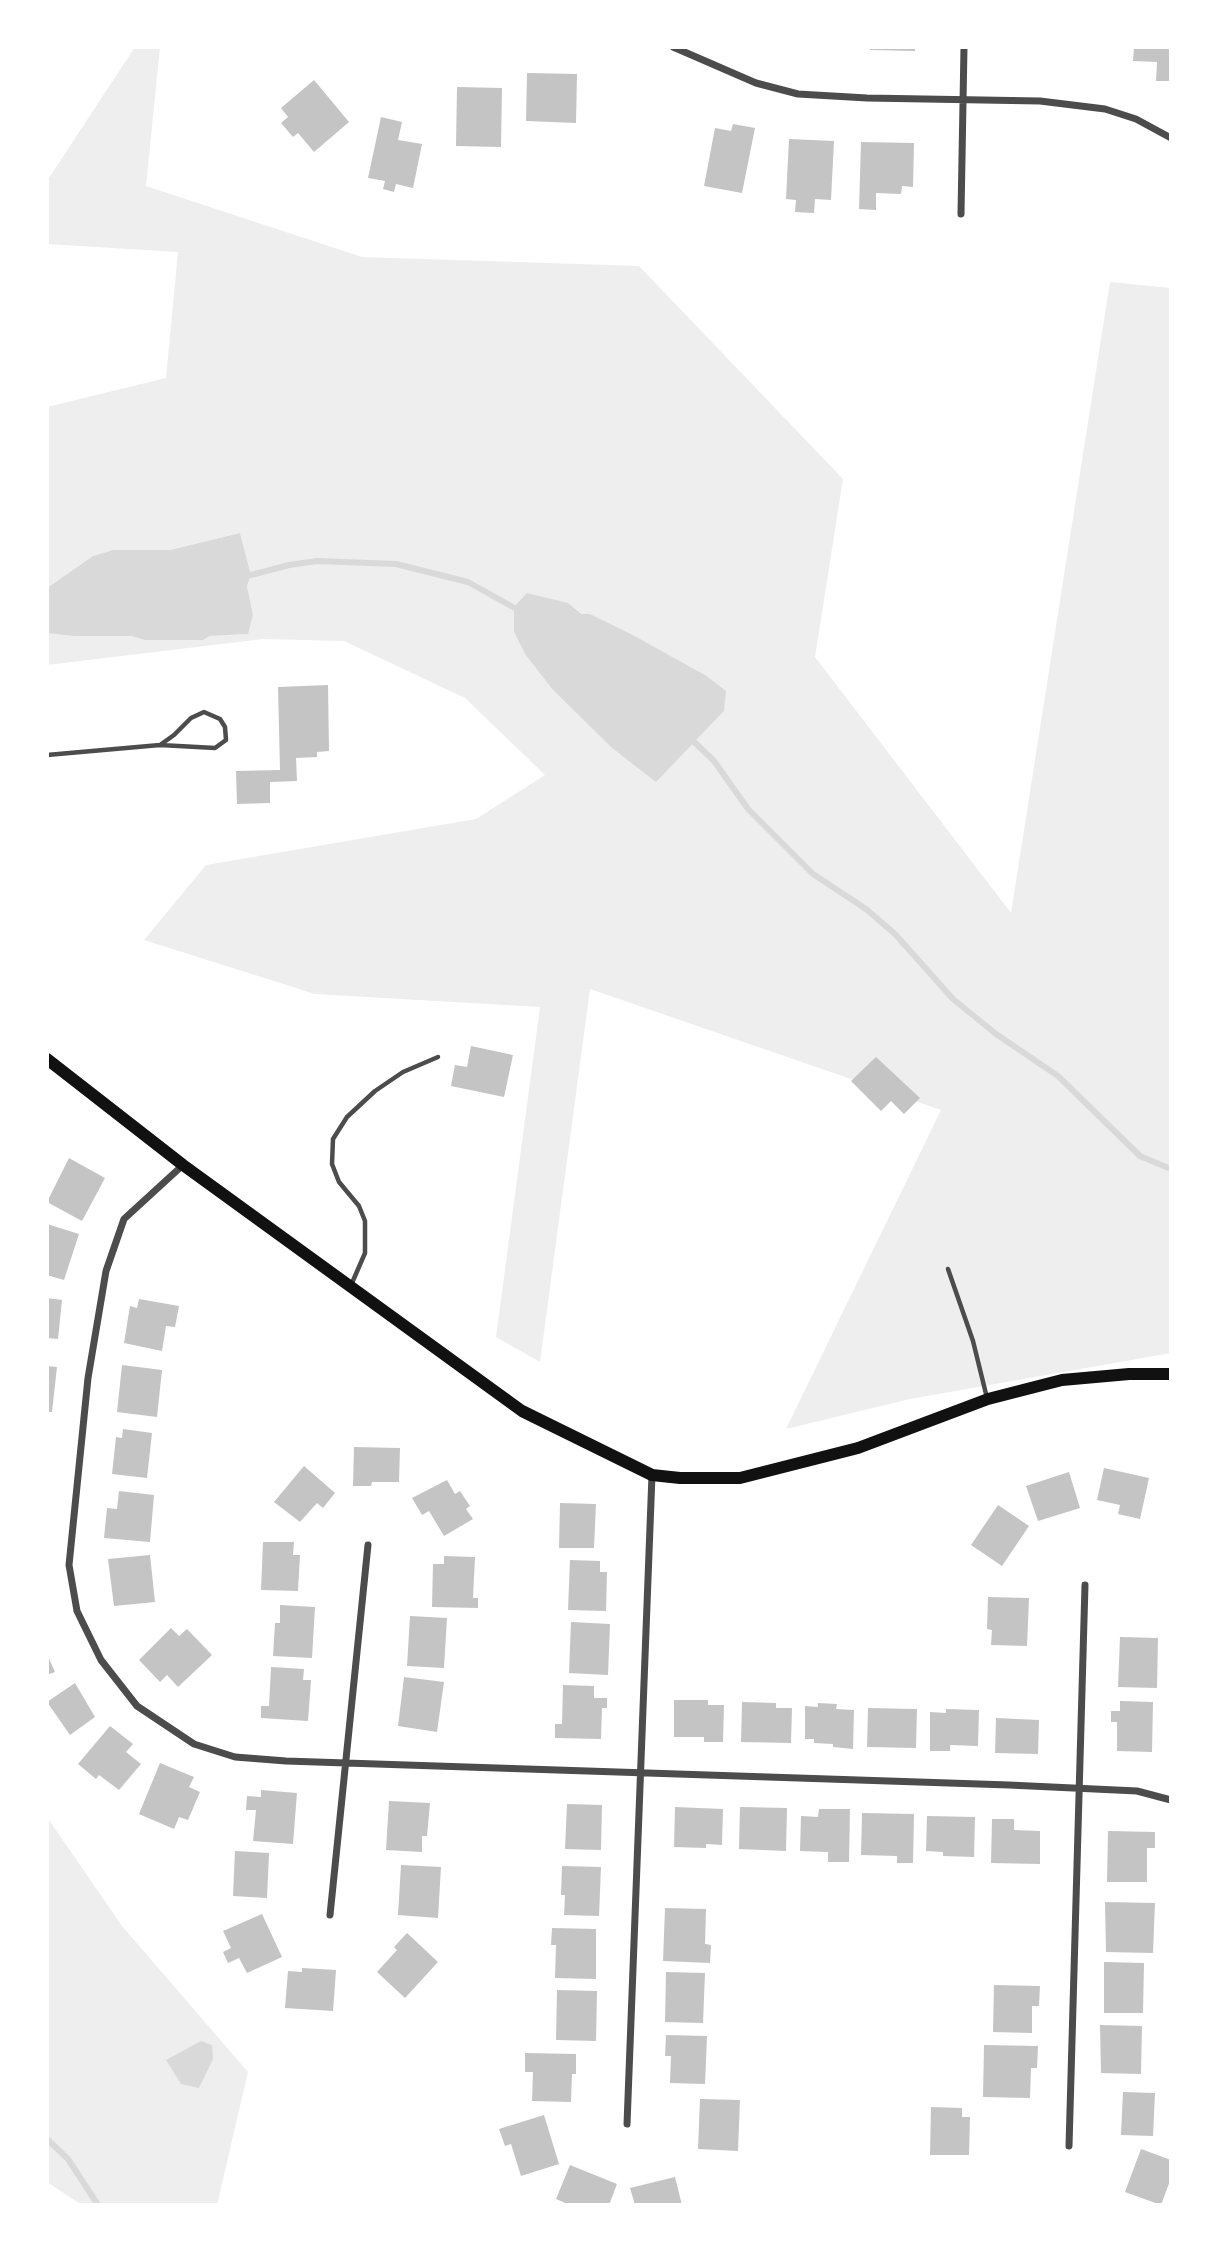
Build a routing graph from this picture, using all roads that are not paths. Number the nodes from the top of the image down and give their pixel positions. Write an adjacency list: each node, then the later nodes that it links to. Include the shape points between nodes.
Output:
1 (673, 47): 3 (street, via 756,83 798,94)
2 (964, 47): 3 (street)
3 (963, 98): 4 (street, via 1105,109); 5 (street)
4 (1171, 138)
5 (961, 214)
6 (160, 745): 6 (lane, via 204,712 220,719 225,727 226,740 215,748); 7 (lane)
7 (47, 755)
8 (438, 1057): 12 (lane, via 375,1091 333,1139 332,1164 339,1182 365,1221 365,1253)
9 (47, 1059): 10 (main road)
10 (183, 1165): 12 (main road); 18 (street, via 124,1219 106,1271 88,1378 69,1565 77,1611 101,1660 137,1706 194,1744 235,1757)
11 (948, 1269): 14 (lane)
12 (351, 1286): 15 (main road, via 522,1411)
13 (1171, 1374): 14 (main road, via 1062,1380)
14 (988, 1399): 15 (main road, via 858,1448 740,1478)
15 (652, 1475): 19 (street)
16 (368, 1545): 18 (street)
17 (1085, 1585): 20 (street)
18 (348, 1763): 19 (street); 22 (street)
19 (641, 1772): 20 (street); 23 (street)
20 (1080, 1788): 21 (street, via 1137,1791); 24 (street)
21 (1171, 1800)
22 (330, 1915)
23 (627, 2124)
24 (1069, 2146)

